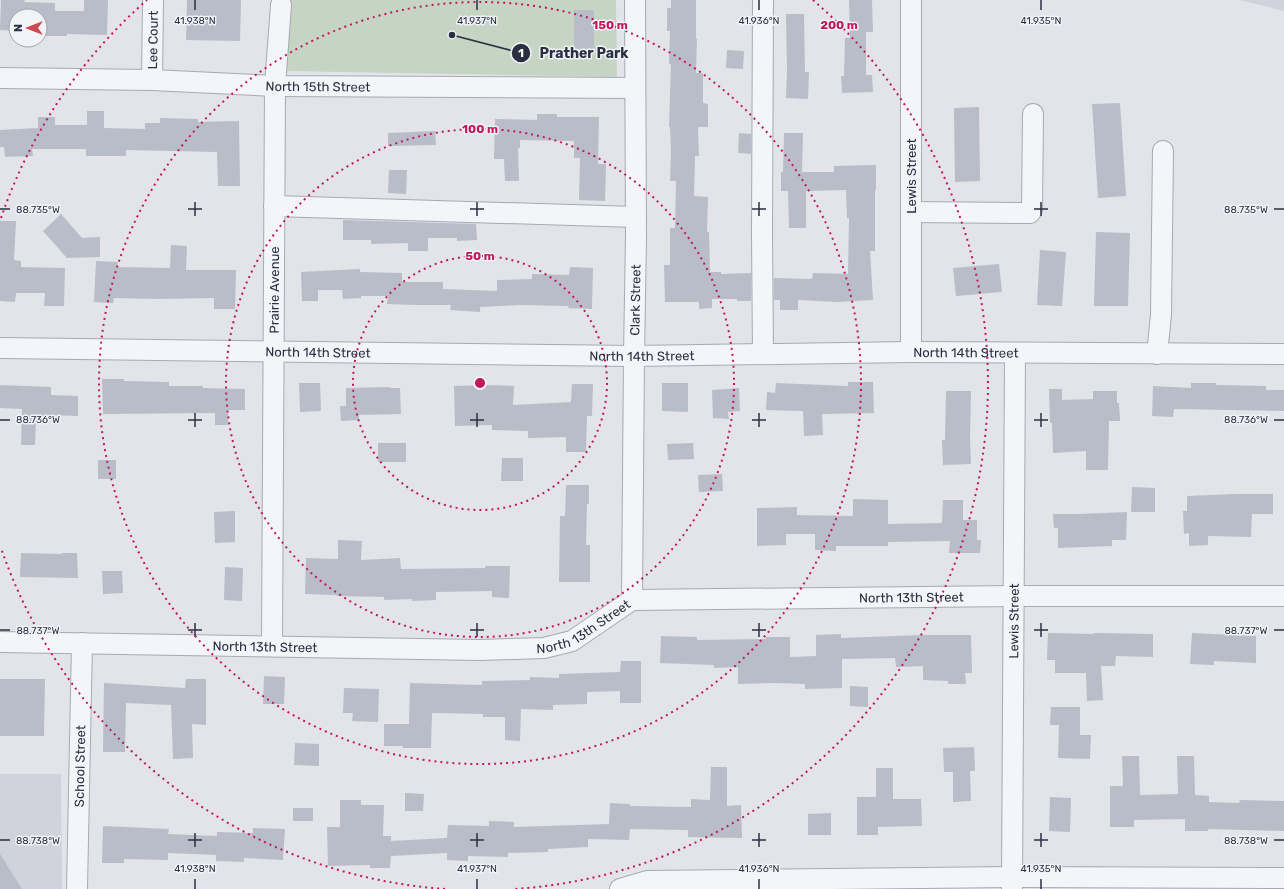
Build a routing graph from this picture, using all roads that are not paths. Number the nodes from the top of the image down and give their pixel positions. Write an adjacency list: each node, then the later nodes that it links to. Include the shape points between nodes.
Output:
1 (153, 0): 7 (street, Lee Court)
2 (635, 0): 9 (street, Clark Street)
3 (763, 0): 19 (street)
4 (911, 0): 13 (street, Lewis Street)
5 (281, 5): 8 (street, Prairie Avenue)
6 (0, 78): 7 (street, North 15th Street)
7 (152, 80): 8 (street, North 15th Street)
8 (275, 86): 9 (street, North 15th Street); 12 (street, Prairie Avenue)
9 (635, 88): 14 (street, Clark Street)
10 (1033, 114): 13 (street, via 1030,213)
11 (1163, 151): 20 (street)
12 (274, 206): 14 (street); 16 (street, Prairie Avenue)
13 (911, 212): 17 (street, Lewis Street)
14 (636, 217): 22 (street, Clark Street)
15 (0, 348): 16 (street, North 14th Street)
16 (273, 352): 22 (street, North 14th Street); 28 (street, Prairie Avenue)
17 (911, 352): 18 (street, North 14th Street); 19 (street, North 14th Street)
18 (1015, 353): 20 (street, North 14th Street); 23 (street, Lewis Street)
19 (763, 354): 22 (street, North 14th Street)
20 (1157, 354): 21 (street, North 14th Street)
21 (1284, 354)
22 (634, 356): 25 (street, Clark Street)
23 (1014, 596): 24 (street, North 13th Street); 25 (street, North 13th Street); 30 (street, Lewis Street)
24 (1284, 596)
25 (632, 600): 28 (street, North 13th Street, via 572,641 544,648 480,650)
26 (0, 642): 27 (street, North 13th Street)
27 (82, 643): 28 (street, North 13th Street); 32 (street, School Street)
28 (272, 646)
29 (1284, 878): 30 (street)
30 (1012, 883): 31 (street)
31 (647, 885): 33 (street)
32 (77, 889)
33 (620, 889)

